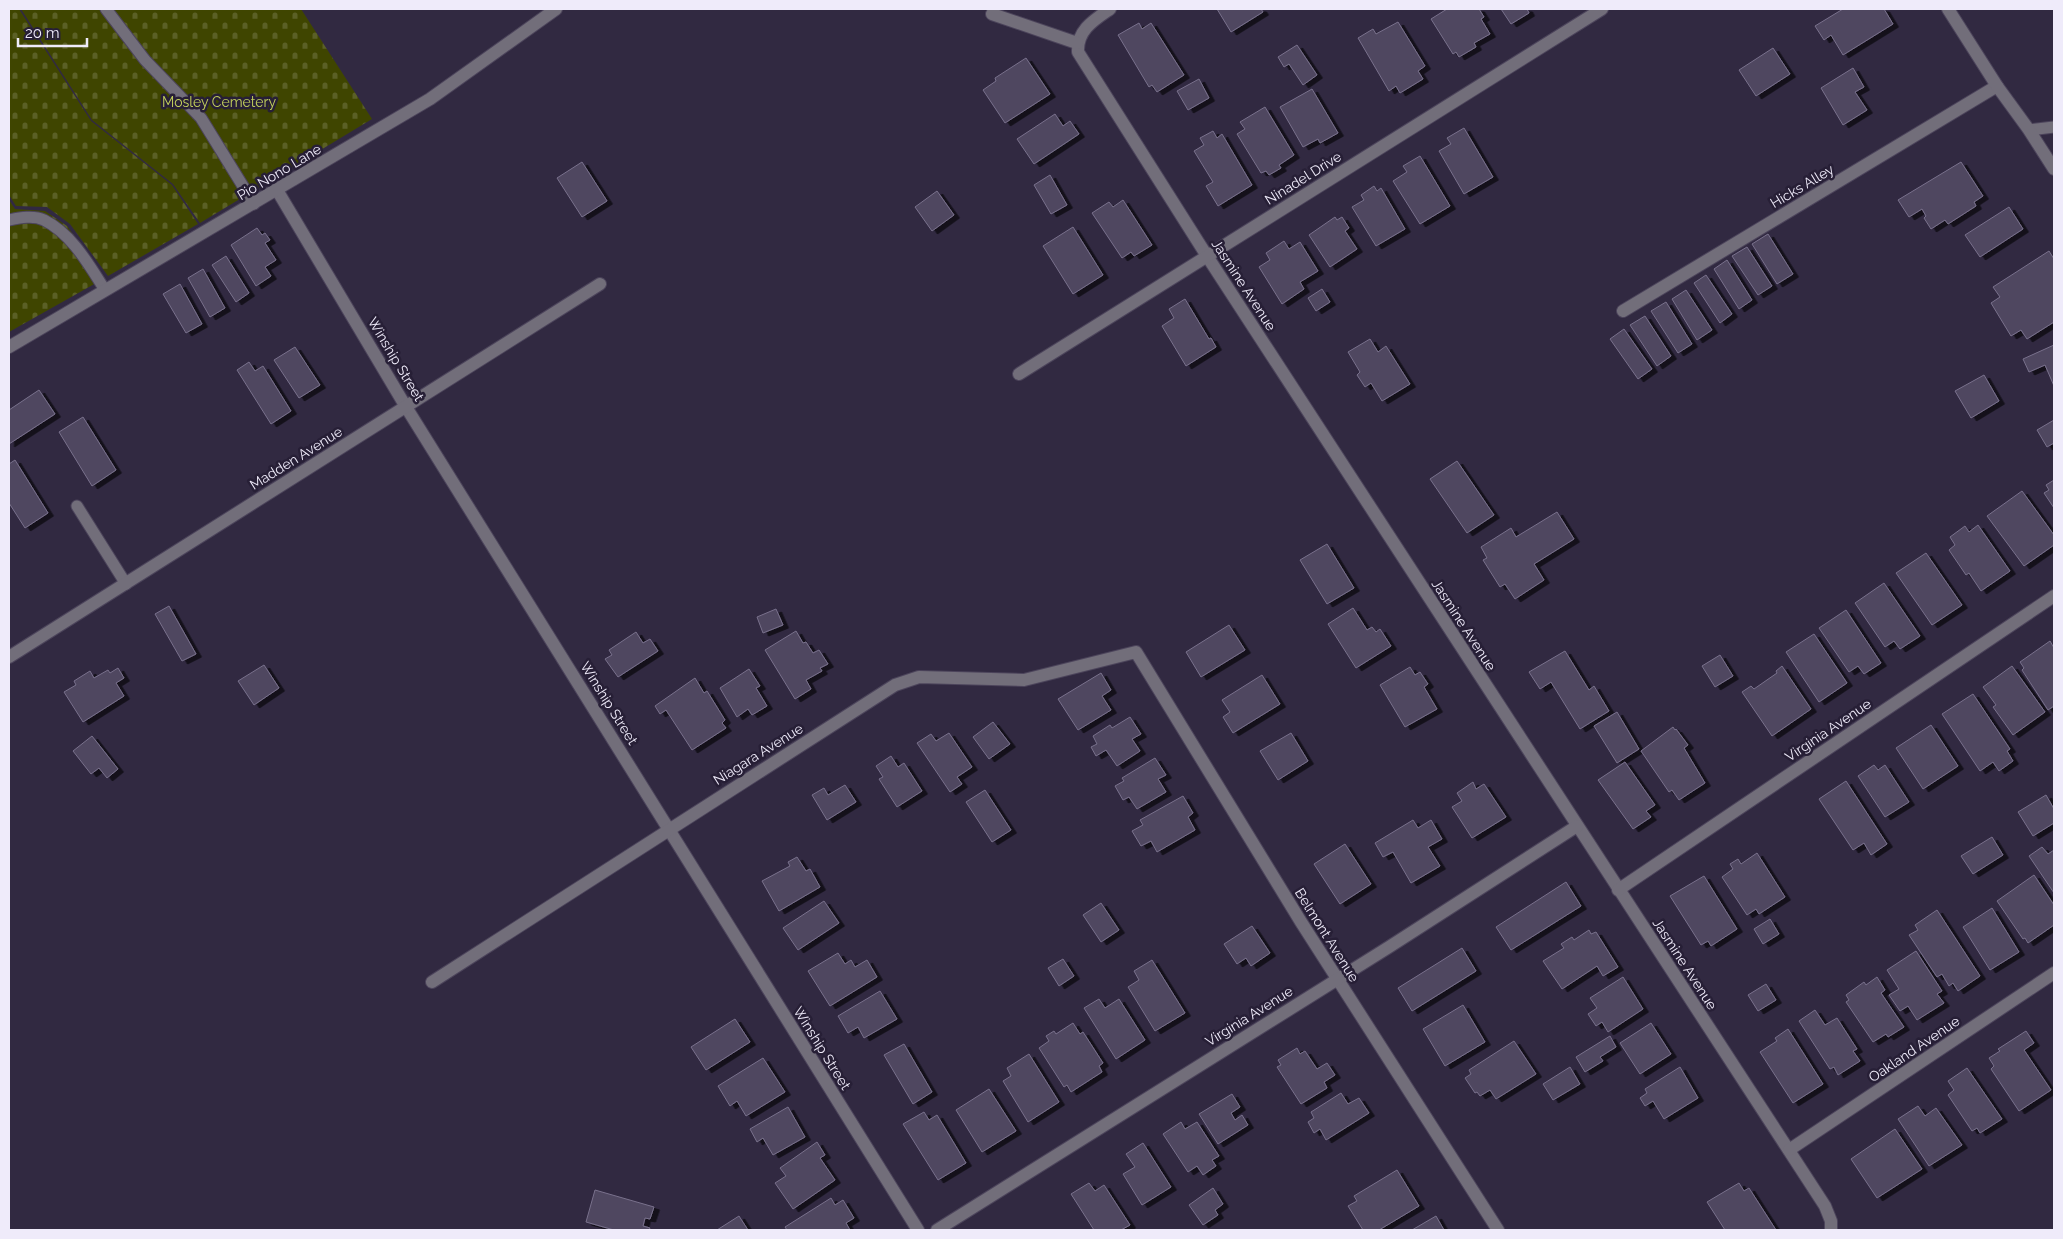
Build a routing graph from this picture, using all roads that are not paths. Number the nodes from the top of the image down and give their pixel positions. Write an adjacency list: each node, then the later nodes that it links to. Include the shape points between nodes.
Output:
1 (106, 9): 13 (lane, via 145,60 201,118)
2 (556, 9): 12 (street, Pio Nono Lane, via 430,99)
3 (1110, 9): 7 (street, via 1088,23)
4 (1602, 9): 15 (street, Ninadel Drive)
5 (1948, 9): 8 (street)
6 (992, 14): 7 (street)
7 (1077, 43): 15 (street, Jasmine Avenue, via 1078,52)
8 (1997, 86): 10 (street); 18 (street, Hicks Alley)
9 (2054, 127): 10 (lane)
10 (2029, 130): 11 (street)
11 (2054, 169)
12 (277, 190): 13 (street, Pio Nono Lane); 21 (street, Winship Street)
13 (254, 204): 17 (street, Pio Nono Lane)
14 (9, 220): 17 (lane, via 26,217 43,220 68,238)
15 (1207, 256): 20 (street, Ninadel Drive); 27 (street, Jasmine Avenue)
16 (600, 284): 21 (street, Madden Avenue)
17 (105, 290): 19 (street, Pio Nono Lane)
18 (1623, 311)
19 (9, 348)
20 (1019, 374)
21 (406, 407): 23 (street, Madden Avenue); 28 (street, Winship Street)
22 (77, 506): 23 (lane)
23 (126, 584): 26 (street, Madden Avenue)
24 (2054, 596): 29 (street, Virginia Avenue)
25 (1136, 652): 28 (street, Niagara Avenue, via 1024,680 919,677 895,685); 31 (street, Belmont Avenue)
26 (9, 657)
27 (1577, 826): 29 (street, Jasmine Avenue); 31 (street, Virginia Avenue)
28 (669, 829): 32 (street, Niagara Avenue); 35 (street, Winship Street)
29 (1618, 890): 33 (street, Jasmine Avenue)
30 (2054, 973): 33 (street, Oakland Avenue)
31 (1337, 978): 36 (street, Virginia Avenue); 37 (street, Belmont Avenue)
32 (432, 982)
33 (1790, 1150): 34 (street, Jasmine Avenue, via 1825,1206)
34 (1831, 1226)
35 (918, 1230)
36 (937, 1230)
37 (1498, 1230)

